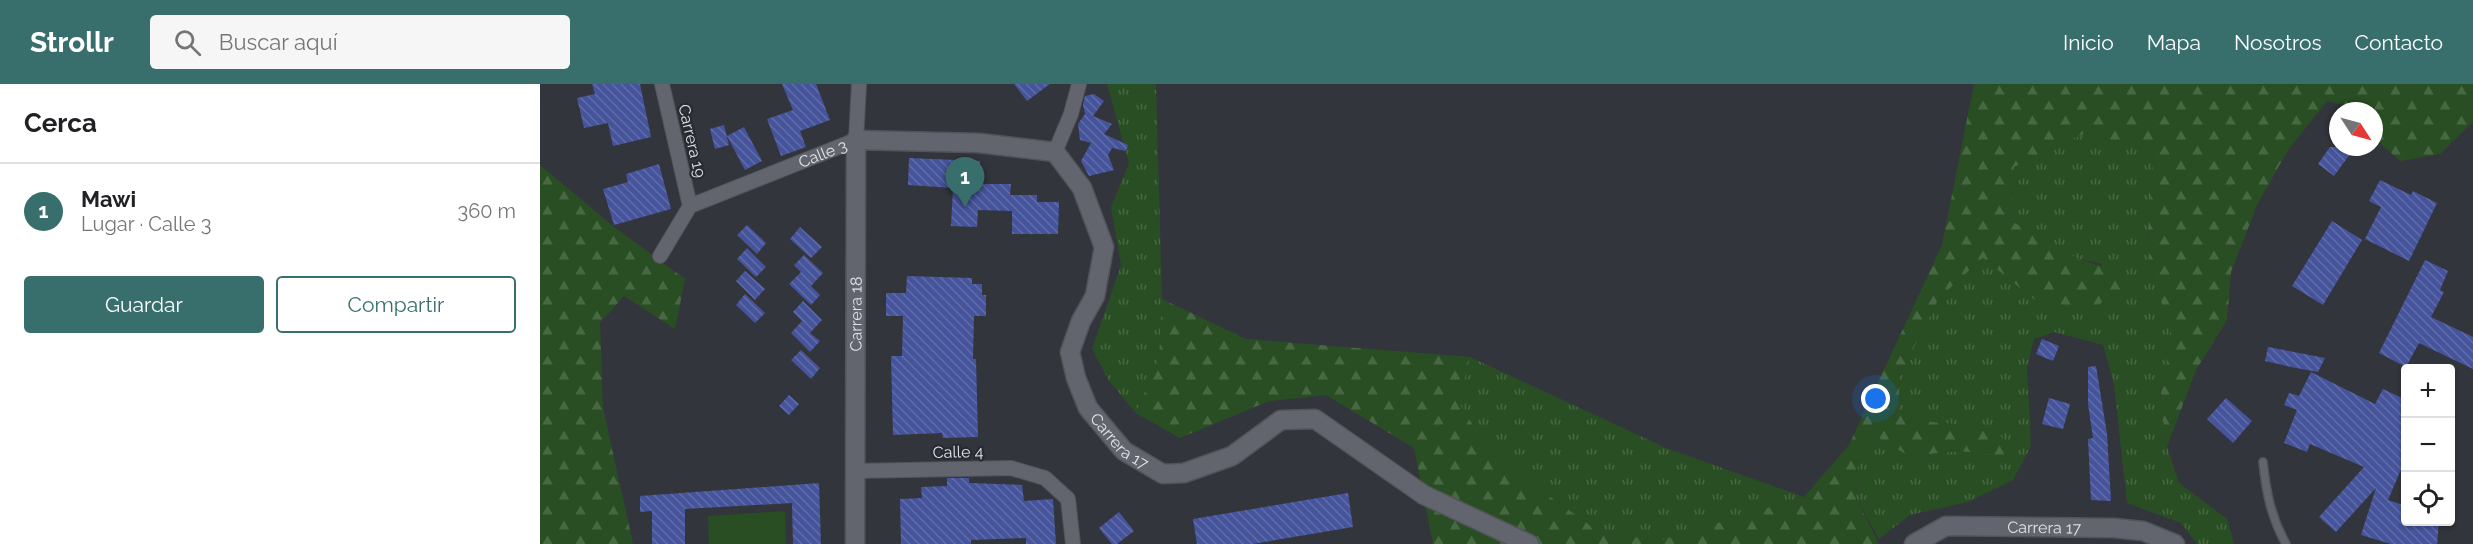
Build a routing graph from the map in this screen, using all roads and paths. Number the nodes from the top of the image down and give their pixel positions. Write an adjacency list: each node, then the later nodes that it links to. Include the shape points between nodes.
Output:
1 (662, 84): 6 (street, Carrera 19)
2 (859, 84): 4 (street, Carrera 18)
3 (1079, 84): 5 (street)
4 (856, 140): 5 (street, Calle 3, via 979,142); 6 (street, Calle 3); 9 (street, Carrera 18)
5 (1055, 152): 12 (street, Carrera 17, via 1082,188 1104,247 1095,296 1070,352 1076,378 1088,408 1124,451 1163,474 1184,473 1232,456 1281,420 1315,419 1424,495)
6 (690, 206): 7 (street)
7 (660, 256)
8 (2263, 462): 15 (lane, via 2274,524)
9 (854, 471): 10 (street, Carrera 18); 11 (street, Calle 4, via 1011,468 1045,478 1068,499)
10 (855, 544)
11 (1073, 544)
12 (1529, 544)
13 (1914, 544): 14 (street, Carrera 17, via 1946,526 1957,526 2114,528 2143,531)
14 (2175, 544)
15 (2286, 544)

